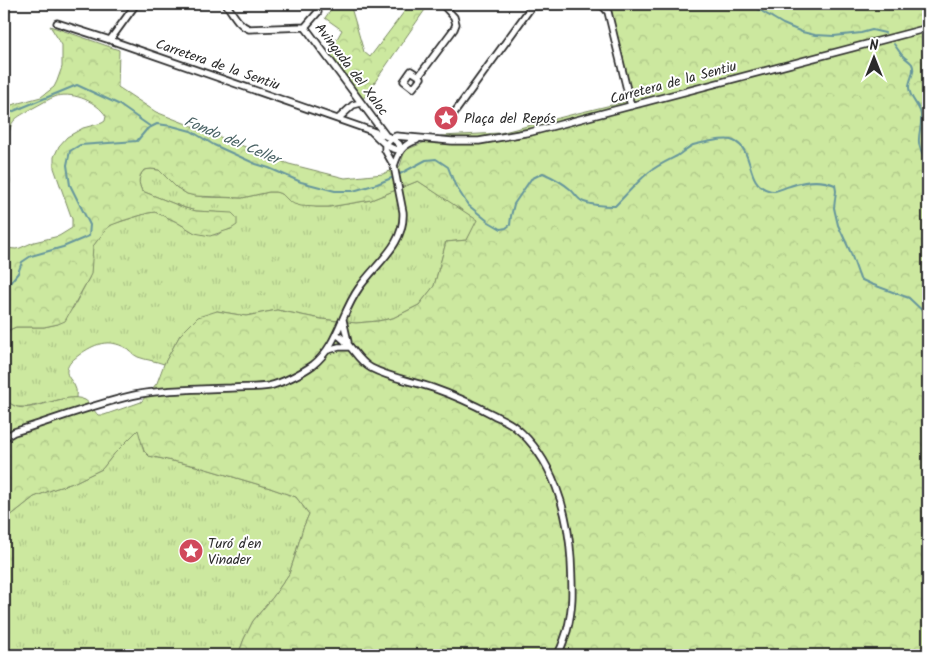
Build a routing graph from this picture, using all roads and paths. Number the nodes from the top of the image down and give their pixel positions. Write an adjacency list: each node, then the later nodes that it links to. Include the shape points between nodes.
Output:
1 (136, 4): 2 (street); 10 (street)
2 (142, 4)
3 (226, 4): 8 (street, Avinguda del Xaloc, via 242,26 249,29)
4 (442, 4): 11 (street, via 456,24)
5 (531, 5): 15 (street, via 603,6 608,12); 16 (street)
6 (318, 12): 8 (street)
7 (57, 23): 10 (street, Carretera de la Sentiu)
8 (305, 27): 12 (street, Avinguda del Xaloc)
9 (928, 28): 15 (street, Carretera de la Sentiu)
10 (110, 40): 17 (street, Carretera de la Sentiu)
11 (419, 76)
12 (354, 93): 13 (street, Avinguda del Xaloc); 14 (street)
13 (361, 103): 14 (street); 19 (street, Avinguda del Xaloc)
14 (353, 105): 17 (street)
15 (631, 106): 20 (street, Carretera de la Sentiu, via 531,132 480,141)
16 (452, 116)
17 (338, 119): 18 (street, Carretera de la Sentiu)
18 (371, 130): 19 (street, Avinguda del Xaloc); 21 (street, Avinguda del Xaloc)
19 (391, 137): 20 (street, Carretera de la Sentiu); 21 (street); 22 (street)
20 (421, 139): 22 (street, via 410,142)
21 (385, 145): 22 (street); 23 (street)
22 (401, 150): 23 (street)
23 (395, 169): 24 (street, via 404,219 401,233 385,258 360,286)
24 (343, 320): 25 (street); 26 (street)
25 (335, 337): 26 (street, via 344,339); 27 (street)
26 (349, 347): 27 (street); 29 (street, via 363,363 375,370 471,403 509,422 535,448 548,468 560,498 570,541 572,604)
27 (328, 350): 28 (street, via 302,372 269,386 175,390 140,395)
28 (4, 438)
29 (557, 655)

